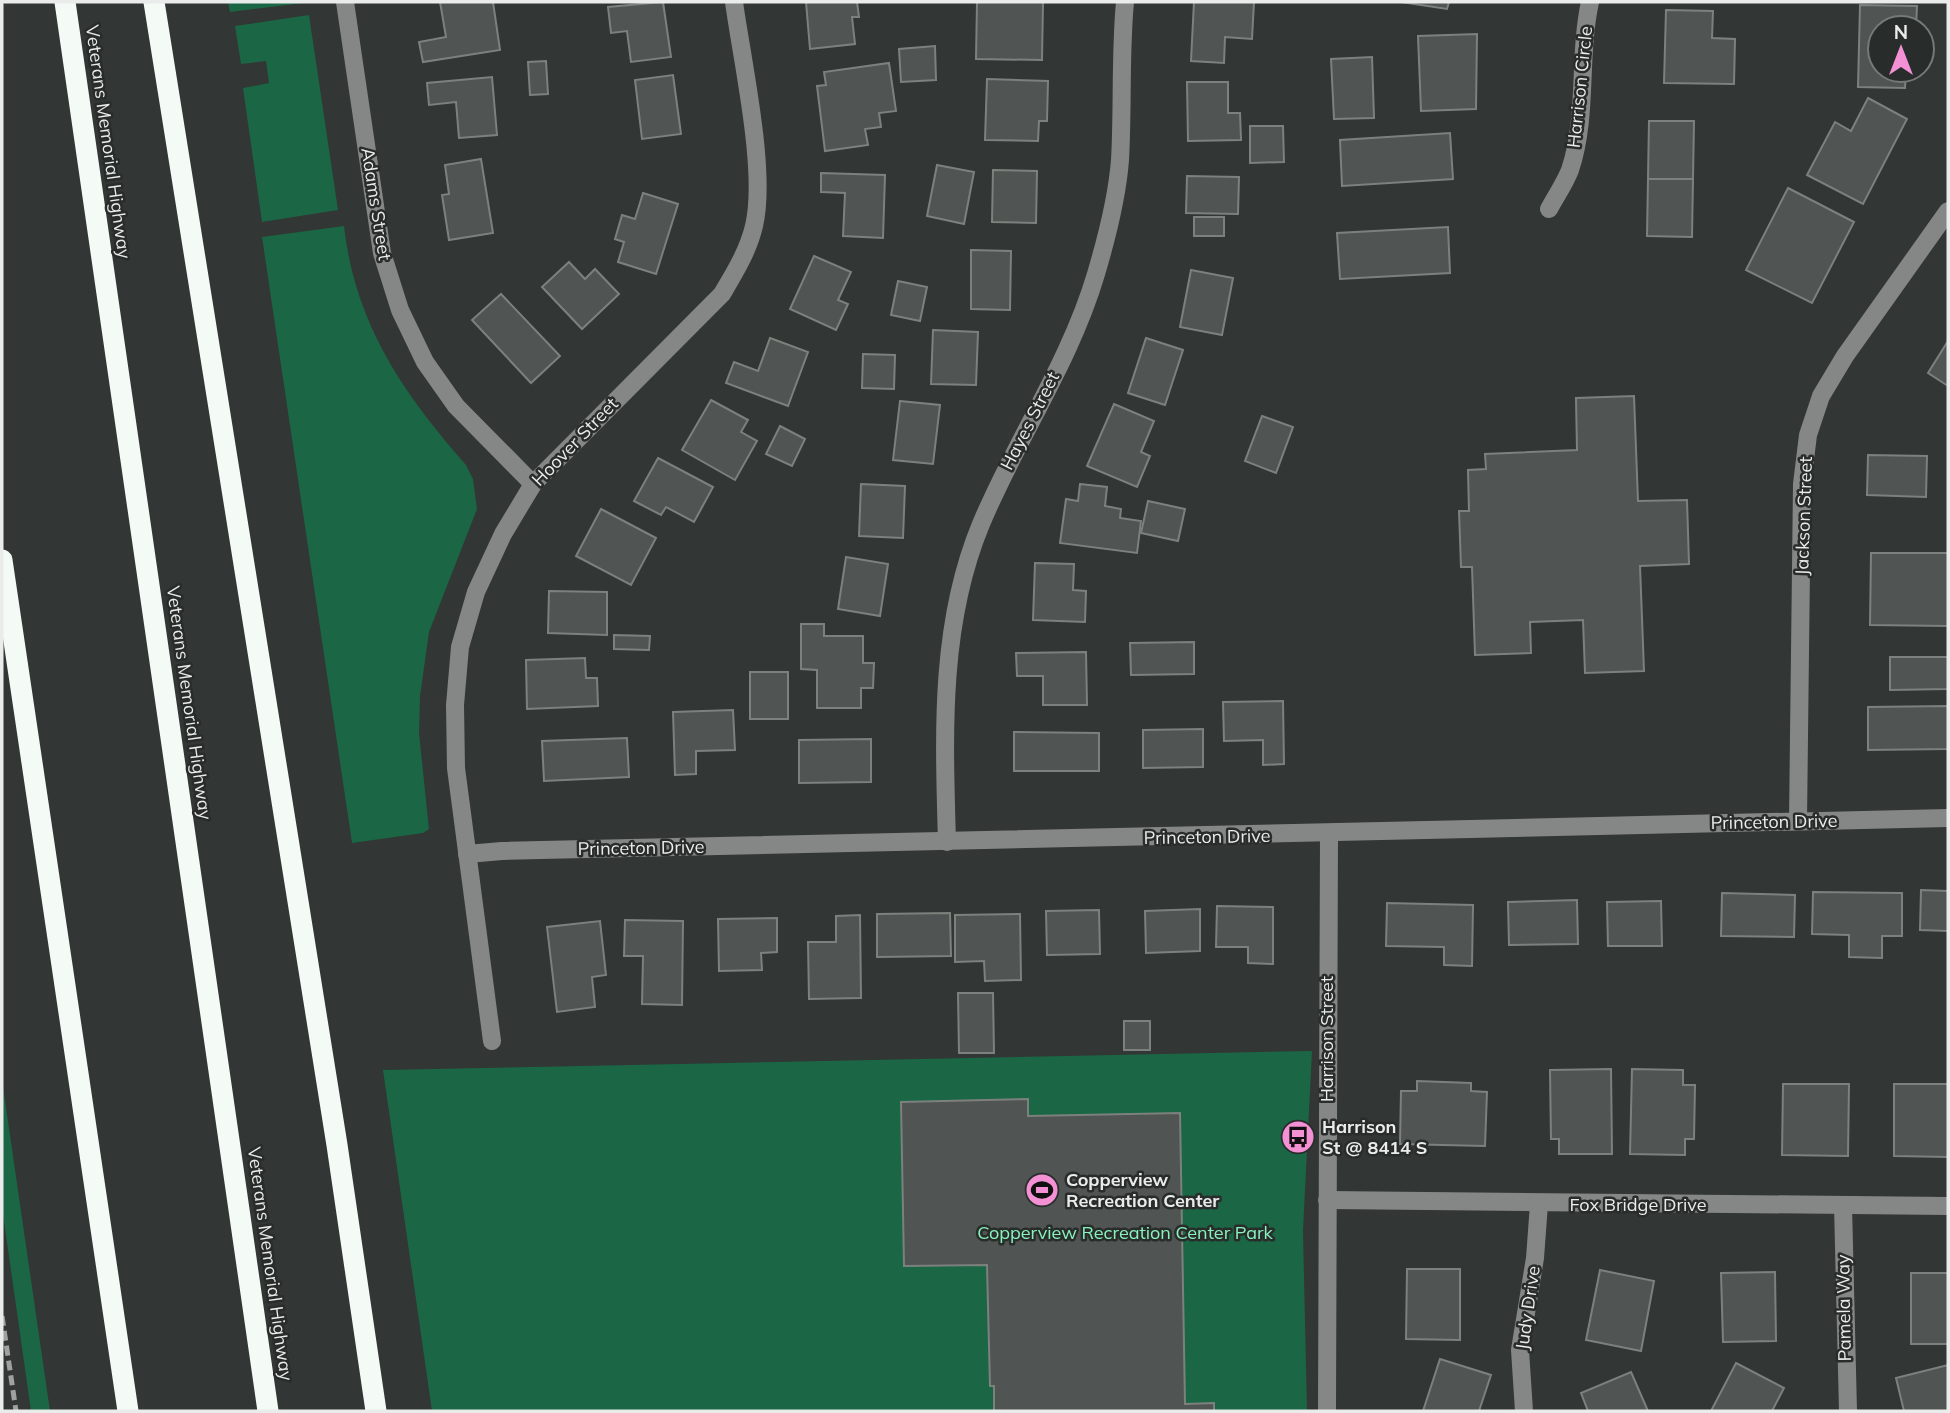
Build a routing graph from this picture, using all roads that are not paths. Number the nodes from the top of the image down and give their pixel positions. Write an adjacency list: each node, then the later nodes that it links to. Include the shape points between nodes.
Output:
1 (65, 2): 22 (highway, Veterans Memorial Highway)
2 (154, 2): 23 (highway)
3 (345, 2): 9 (street, Adams Street, via 382,253 400,310 425,362 456,406)
4 (734, 2): 9 (street, Hoover Street, via 758,187 754,225 742,262 722,294)
5 (1125, 2): 14 (street, Hayes Street, via 1119,161 1095,278 1073,339 980,526 962,579 949,645 944,710)
6 (1590, 2): 7 (street, Harrison Circle, via 1579,128 1569,171)
7 (1549, 209)
8 (1948, 211): 12 (street, Jackson Street, via 1845,356 1821,396 1808,435 1802,484)
9 (533, 484): 15 (street, Hoover Street, via 476,592 460,646 456,768)
10 (2, 560): 21 (highway)
11 (1948, 818): 12 (street, Princeton Drive)
12 (1798, 821): 13 (street, Princeton Drive)
13 (1329, 834): 14 (street, Princeton Drive); 17 (street, Harrison Street)
14 (947, 842): 15 (street, Princeton Drive)
15 (467, 855): 16 (street, Hoover Street)
16 (492, 1041)
17 (1327, 1200): 18 (street, Fox Bridge Drive); 24 (street, Harrison Street)
18 (1539, 1204): 19 (street, Fox Bridge Drive); 25 (street, Judy Drive, via 1520,1350)
19 (1843, 1205): 20 (street, Fox Bridge Drive); 26 (street, Pamela Way)
20 (1948, 1206)
21 (128, 1411)
22 (268, 1411)
23 (376, 1411)
24 (1327, 1411)
25 (1524, 1411)
26 (1847, 1411)

